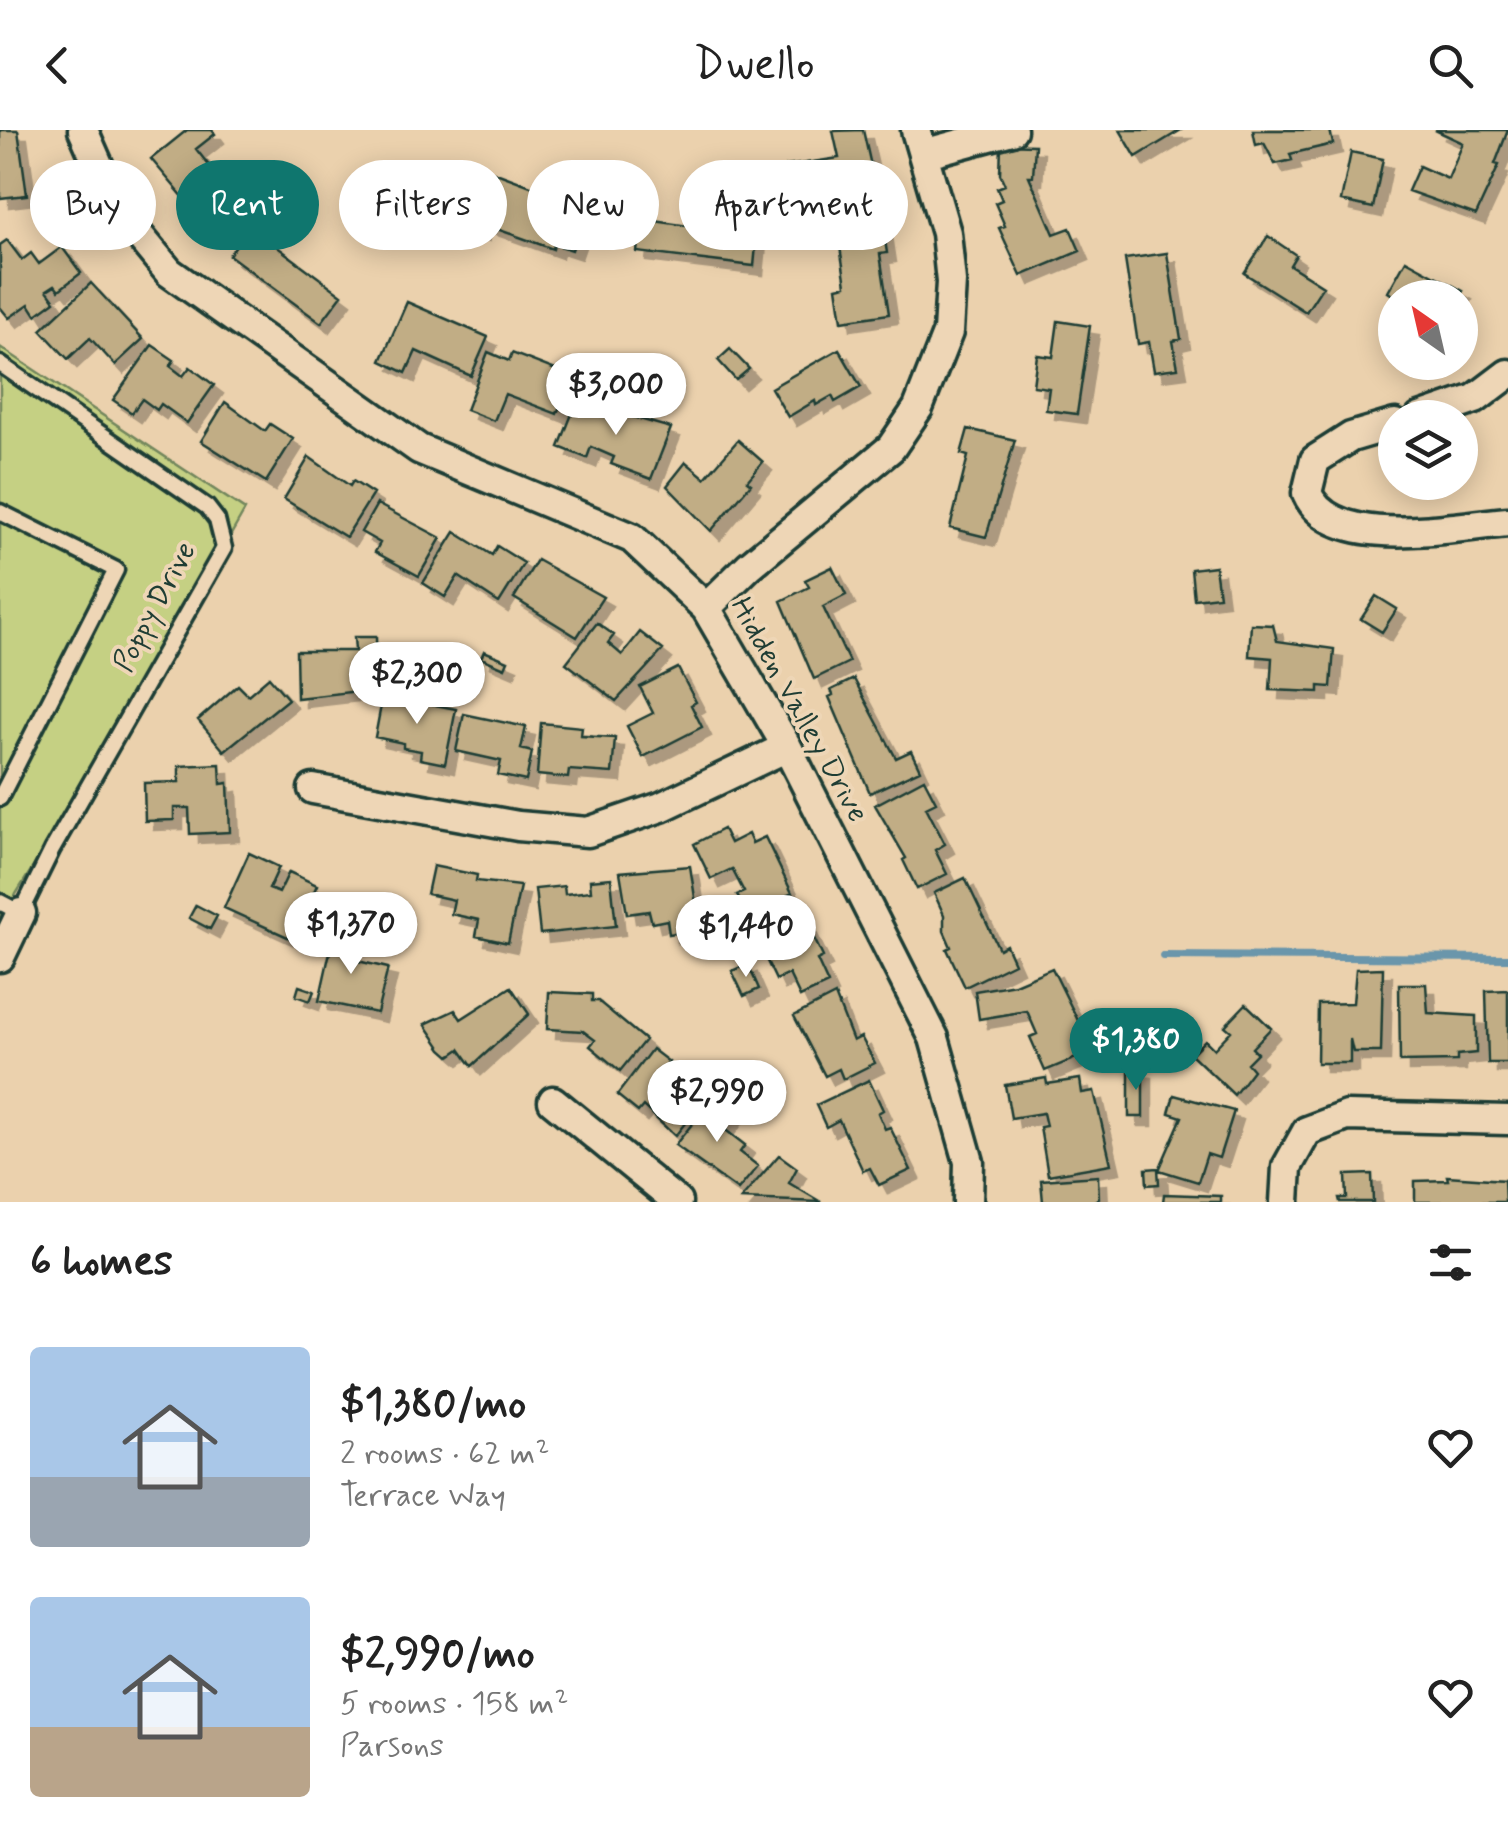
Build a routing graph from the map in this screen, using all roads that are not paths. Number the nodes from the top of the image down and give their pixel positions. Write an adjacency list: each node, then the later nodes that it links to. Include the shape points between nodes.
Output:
1 (82, 130): 10 (street, Hidden Valley Drive, via 118,210 169,272 419,450 632,538)
2 (1012, 130): 3 (street)
3 (919, 142): 10 (street, via 946,233 951,282 948,332 918,408 891,448)
4 (0, 364): 14 (lane, Poppy Drive, via 207,507 224,548 52,850)
5 (1508, 374): 6 (street)
6 (1472, 400)
7 (1378, 429): 9 (street, via 1316,460 1308,492 1319,512 1341,526 1368,531)
8 (0, 512): 13 (lane, via 116,570)
9 (1508, 522)
10 (706, 608): 11 (street, Hidden Valley Drive)
11 (788, 746): 12 (street, via 660,807 588,832); 19 (street, Hidden Valley Drive, via 934,1038 970,1162)
12 (314, 789)
13 (0, 798)
14 (11, 908): 15 (street)
15 (0, 957)
16 (553, 1101): 18 (street)
17 (1508, 1120): 20 (street, via 1347,1116 1307,1131 1288,1167)
18 (677, 1202)
19 (968, 1202)
20 (1285, 1202)

